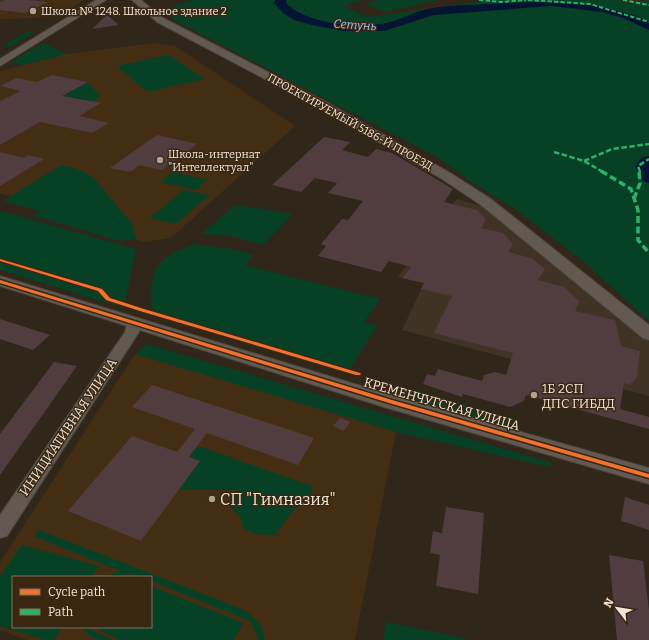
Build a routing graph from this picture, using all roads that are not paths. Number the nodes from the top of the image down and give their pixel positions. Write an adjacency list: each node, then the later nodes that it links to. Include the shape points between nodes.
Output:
1 (102, 0): 3 (street)
2 (136, 0): 6 (street, ПРОЕКТИРУЕМЫЙ 5186-Й ПРОЕЗД, via 160,20 385,138 463,186)
3 (0, 63)
4 (0, 281): 5 (street, КРЕМЕНЧУГСКАЯ УЛИЦА)
5 (133, 323): 7 (street, КРЕМЕНЧУГСКАЯ УЛИЦА); 8 (street, ИНИЦИАТИВНАЯ УЛИЦА, via 132,332)
6 (649, 334)
7 (649, 476)
8 (0, 530)

